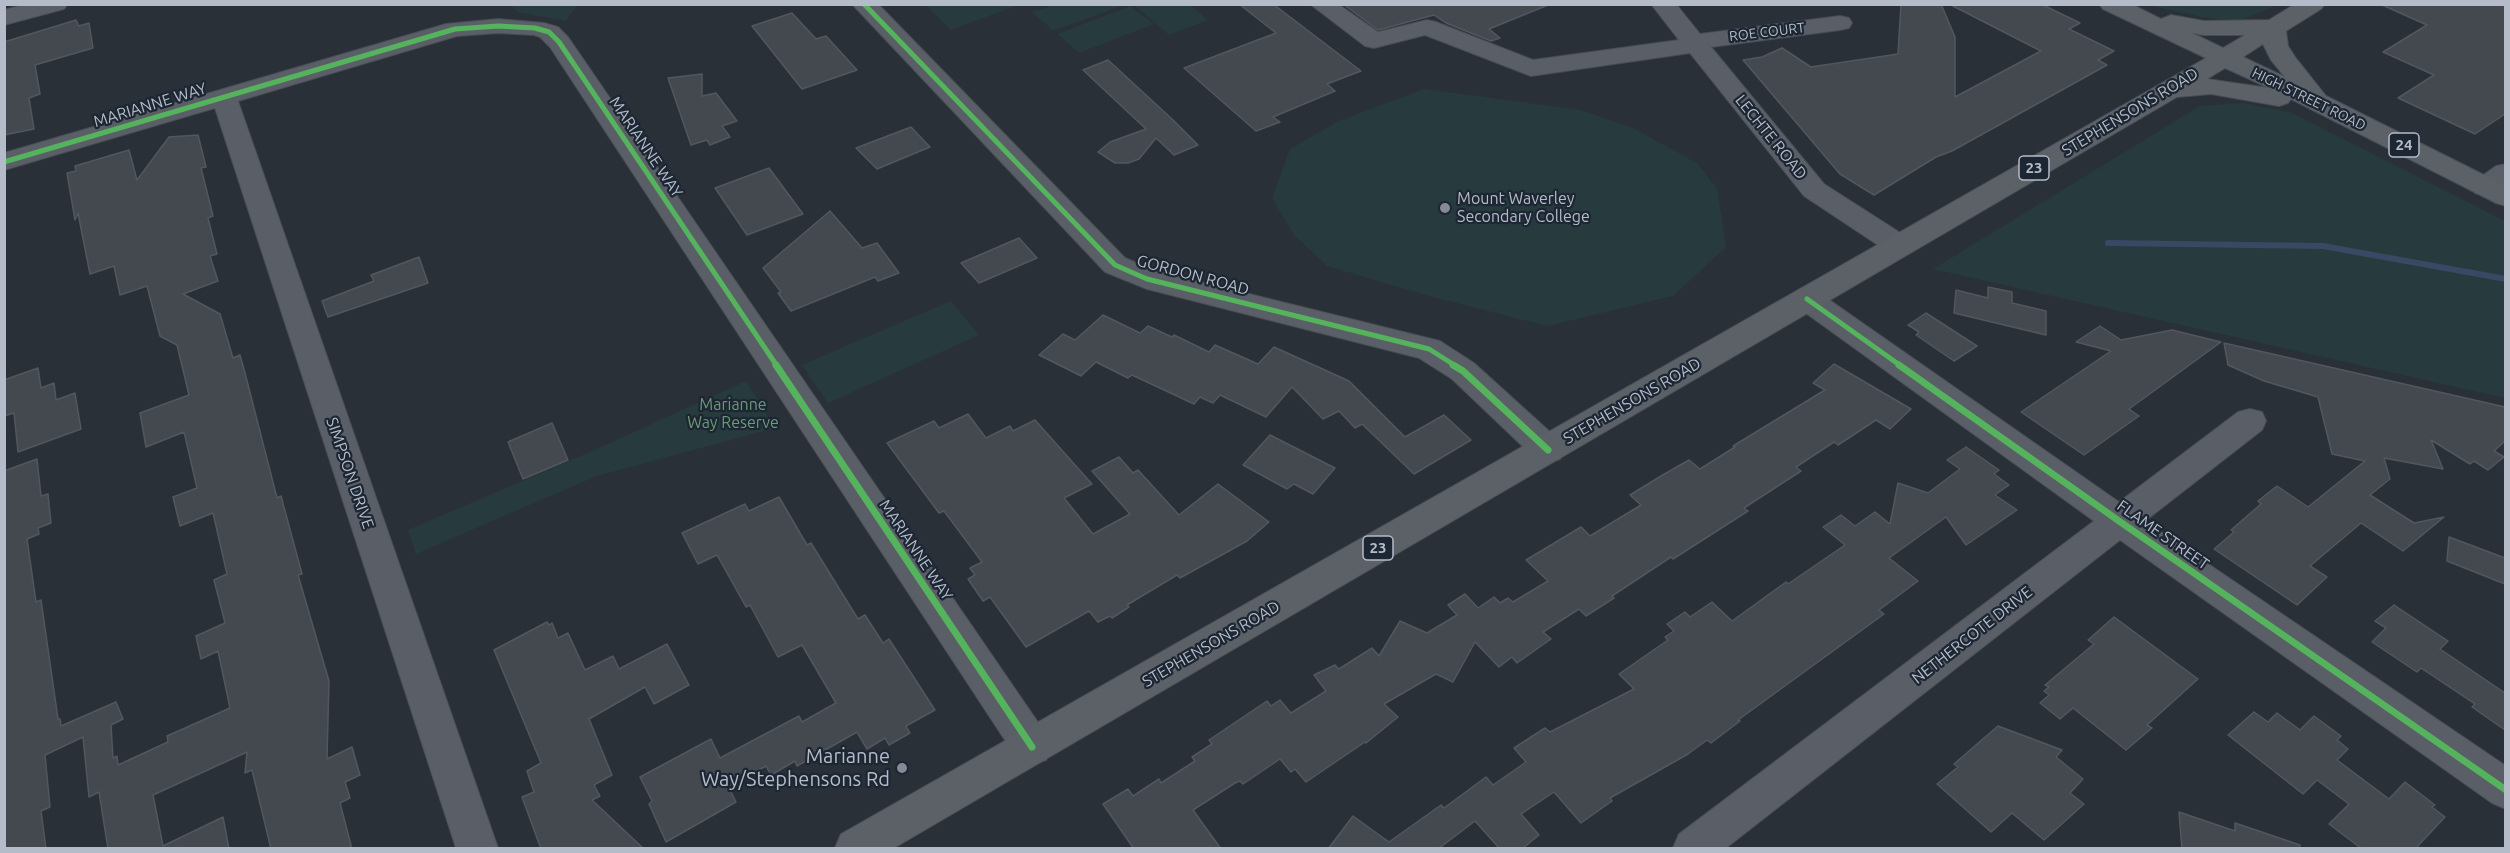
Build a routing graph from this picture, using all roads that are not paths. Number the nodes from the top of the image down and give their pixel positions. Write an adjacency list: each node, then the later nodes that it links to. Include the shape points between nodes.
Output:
1 (56, 4): 7 (street)
2 (864, 4): 20 (street, GORDON ROAD, via 1115,265 1147,279 1430,349 1463,371)
3 (1322, 4): 10 (street, ROE COURT, via 1374,41 1427,27 1531,68)
4 (1663, 4): 10 (street, LECHTE ROAD)
5 (2313, 4): 9 (main road, STEPHENSONS ROAD / 23)
6 (2119, 9): 9 (main road, via 2204,28); 11 (main road, HIGH STREET ROAD / 24); 12 (main road, via 2153,37 2177,70)
7 (4, 18)
8 (1840, 23): 10 (street, ROE COURT)
9 (2273, 26): 11 (main road, STEPHENSONS ROAD / 23); 14 (main road, via 2276,46 2284,60)
10 (1696, 44): 17 (street, LECHTE ROAD, via 1814,190)
11 (2222, 57): 12 (main road, STEPHENSONS ROAD / 23); 14 (main road, HIGH STREET ROAD / 24)
12 (2169, 91): 14 (main road, via 2211,86); 17 (main road, STEPHENSONS ROAD / 23)
13 (224, 97): 15 (street, MARIANNE WAY); 22 (street, MARIANNE WAY, via 455,29 498,26 549,32 566,51); 24 (street, SIMPSON DRIVE)
14 (2322, 105): 16 (main road, HIGH STREET ROAD / 24)
15 (4, 162)
16 (2499, 185)
17 (1900, 246): 18 (main road, STEPHENSONS ROAD / 23)
18 (1807, 299): 20 (main road, STEPHENSONS ROAD / 23); 21 (street, FLAME STREET)
19 (2250, 421): 21 (street, NETHERCOTE DRIVE)
20 (1548, 450): 22 (main road, STEPHENSONS ROAD / 23)
21 (2120, 521): 23 (street, FLAME STREET); 26 (street, NETHERCOTE DRIVE)
22 (1032, 747): 25 (main road, STEPHENSONS ROAD / 23)
23 (2505, 790)
24 (477, 849)
25 (856, 849)
26 (1694, 849)

